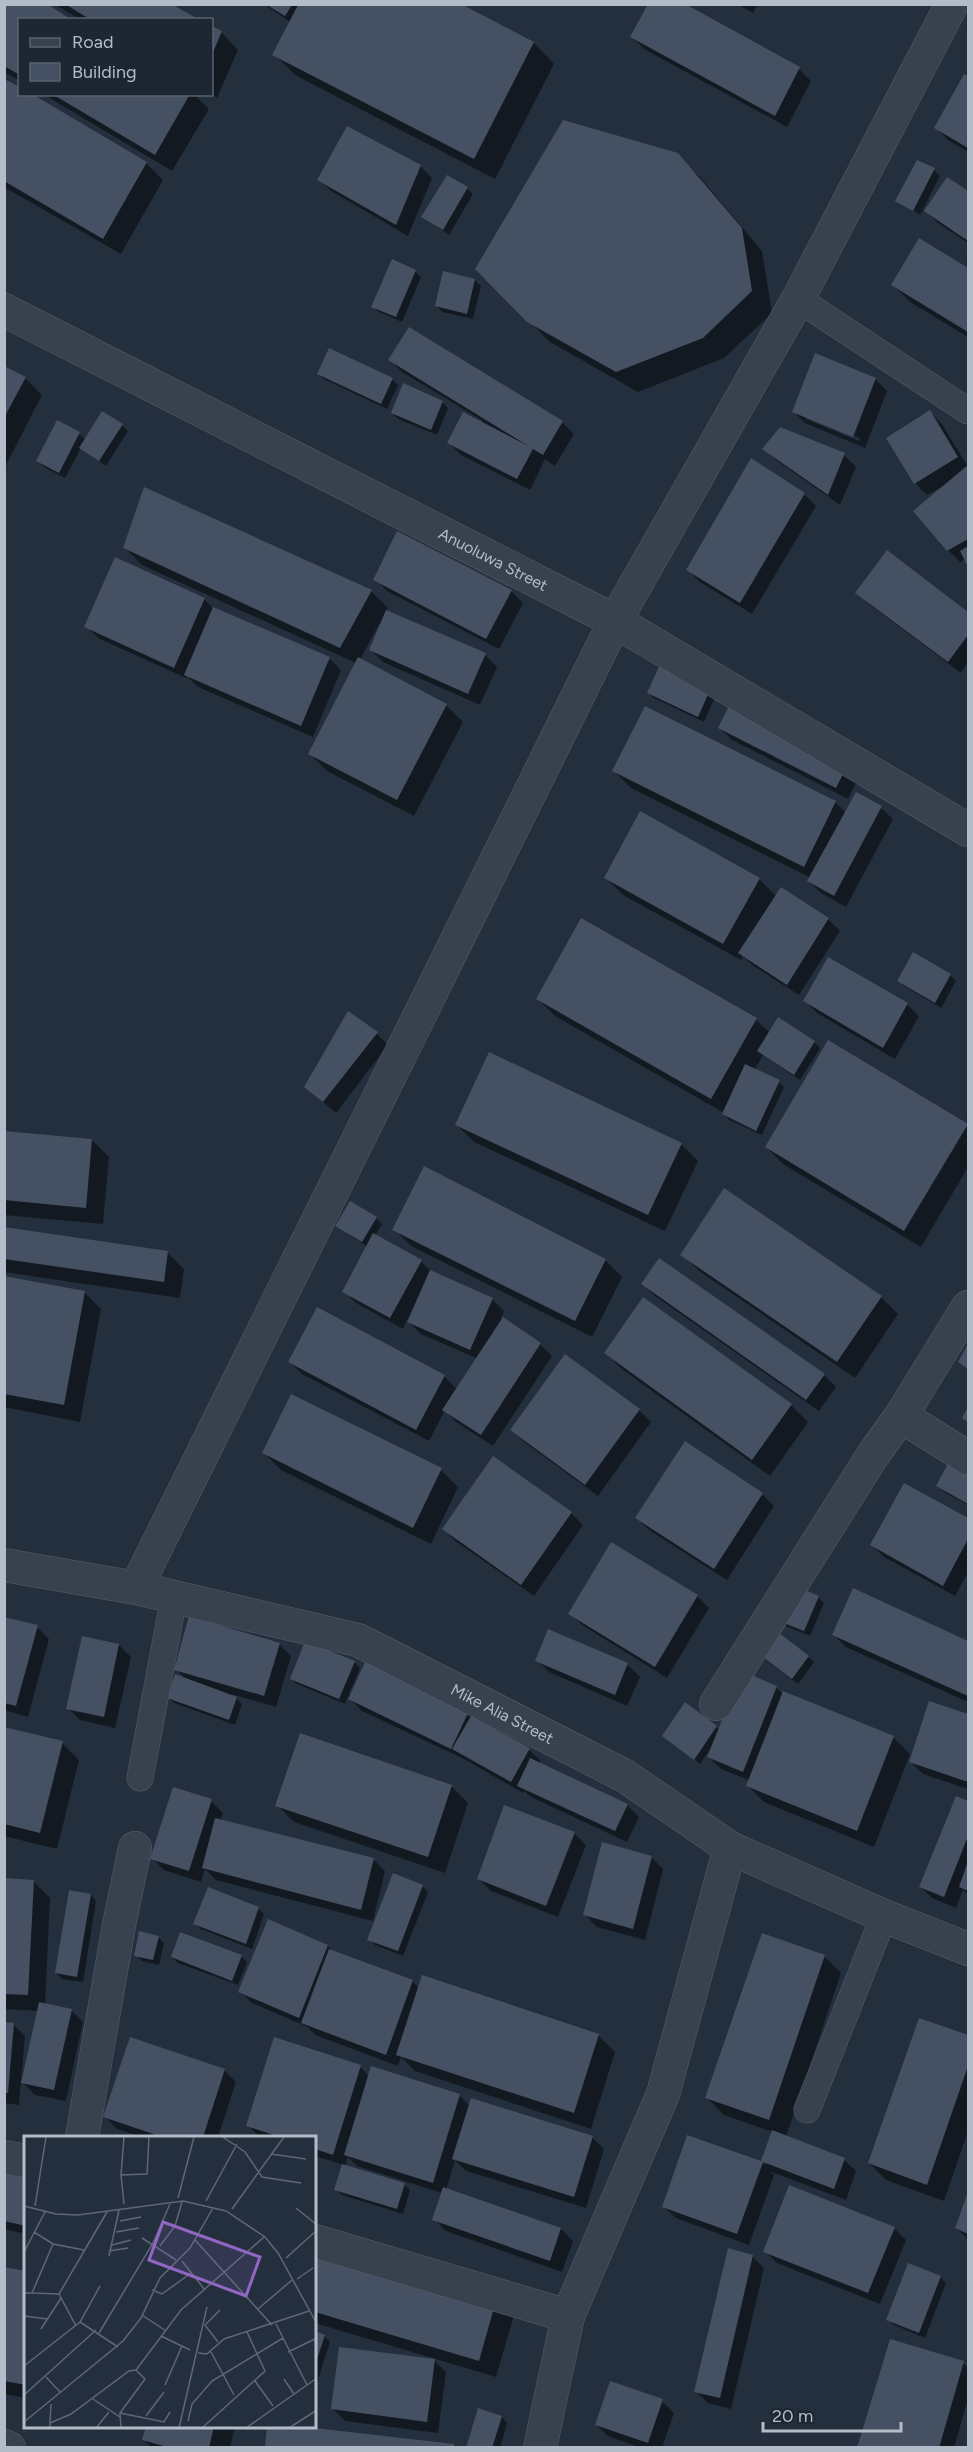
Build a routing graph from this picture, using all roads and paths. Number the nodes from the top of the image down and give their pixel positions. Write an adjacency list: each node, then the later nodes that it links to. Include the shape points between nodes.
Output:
1 (952, 4): 2 (street)
2 (798, 299): 4 (lane); 5 (street)
3 (4, 310): 5 (street, Anuoluwa Street)
4 (969, 411)
5 (615, 621): 6 (street, Anuoluwa Street); 11 (street)
6 (969, 830)
7 (969, 1307): 8 (street)
8 (901, 1416): 9 (street); 13 (street)
9 (969, 1458)
10 (4, 1565): 11 (street, Mike Alia Street)
11 (136, 1588): 12 (street, Mike Alia Street)
12 (174, 1597): 14 (lane); 16 (street, Mike Alia Street, via 358,1640 626,1776)
13 (716, 1704)
14 (140, 1778)
15 (135, 1848): 20 (street)
16 (730, 1848): 17 (street, Mike Alia Street); 24 (street, via 663,2094)
17 (884, 1916): 18 (street, Mike Alia Street); 19 (lane)
18 (969, 1949)
19 (807, 2110)
20 (82, 2136)
21 (4, 2157): 22 (street)
22 (24, 2162)
23 (316, 2241): 24 (street)
24 (568, 2316): 27 (street)
25 (4, 2446): 26 (street)
26 (9, 2448)
27 (540, 2448)

